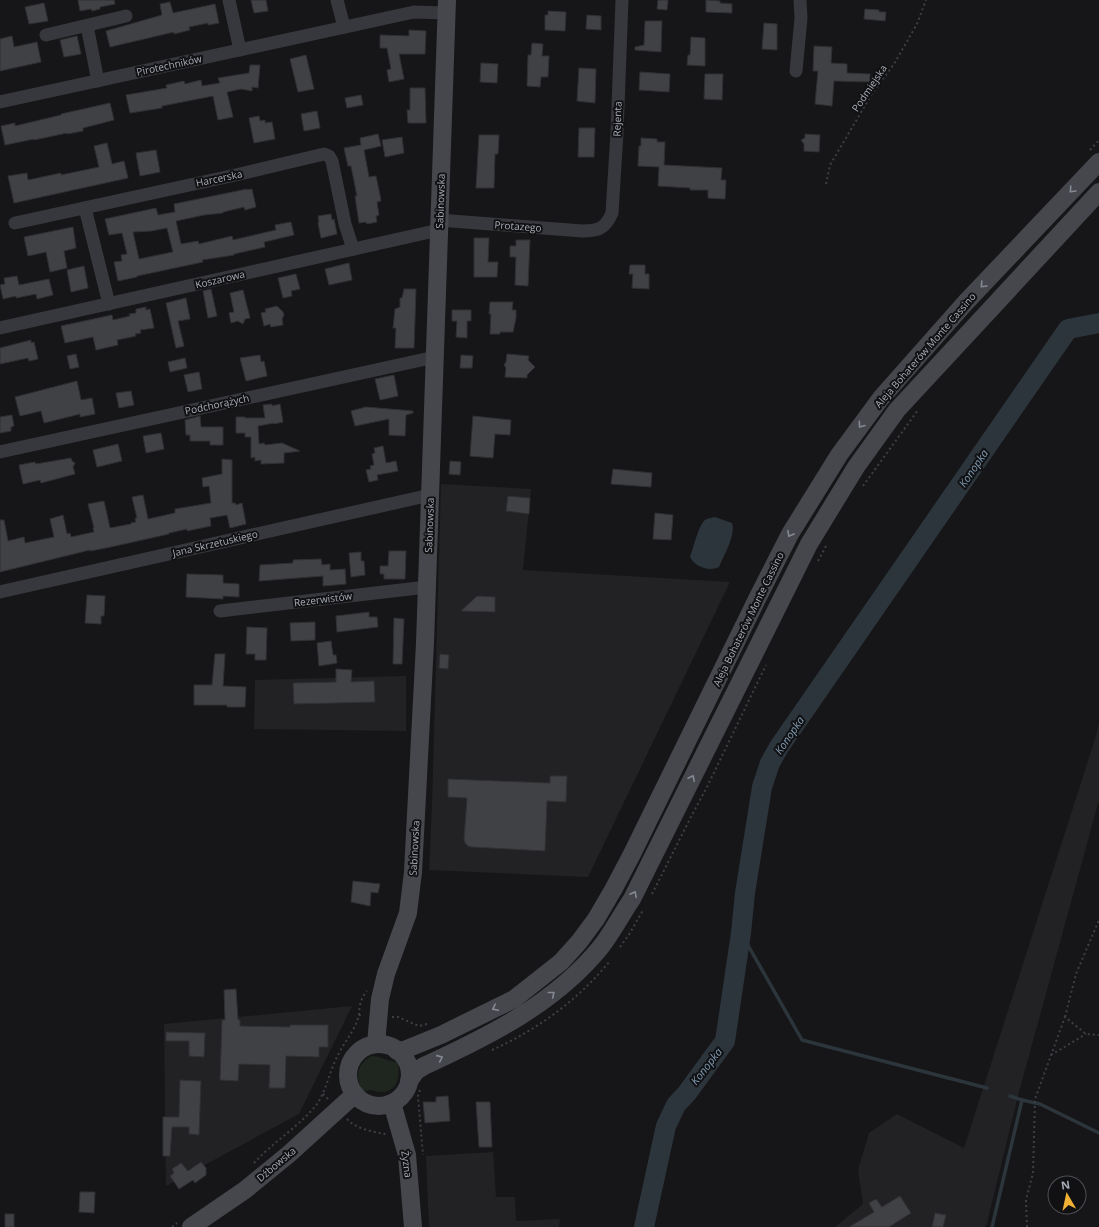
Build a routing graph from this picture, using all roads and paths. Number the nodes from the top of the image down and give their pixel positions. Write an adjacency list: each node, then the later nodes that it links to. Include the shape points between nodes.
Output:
1 (229, 0): 11 (street)
2 (337, 0): 9 (street)
3 (622, 0): 21 (street, Rejenta, via 612,213 609,221)
4 (800, 0): 12 (street, via 801,18)
5 (926, 0): 16 (path, Podmiejska, via 917,24 894,64 873,92 830,166)
6 (447, 7): 9 (street, Pirotechników); 20 (main road, Sabinowska)
7 (126, 16): 8 (street)
8 (87, 26): 10 (street); 13 (street)
9 (344, 27): 11 (street, Pirotechników)
10 (46, 35)
11 (240, 50): 13 (street, Pirotechników)
12 (796, 71)
13 (98, 81): 14 (street, Pirotechników)
14 (0, 102)
15 (1099, 162): 48 (main road, Aleja Bohaterów Monte Cassino, one-way to 48, via 956,314 882,398 838,455 790,534 610,896 579,942 561,962 514,999 441,1035)
16 (826, 184)
17 (1099, 192): 51 (main road, Aleja Bohaterów Monte Cassino, one-way to 17, via 416,1071 492,1034 524,1015 575,976 601,947 632,899 810,544 856,467 897,410)
18 (85, 208): 19 (street, Harcerska); 22 (street, Harcerska, via 324,154 332,161); 23 (street)
19 (15, 223)
20 (439, 225): 21 (street, Protazego); 22 (street, Koszarowa); 25 (main road, Sabinowska)
21 (596, 231)
22 (352, 249): 23 (street, Koszarowa)
23 (109, 304): 24 (street, Koszarowa)
24 (0, 328)
25 (435, 357): 27 (street, Podchorążych); 29 (main road, Sabinowska)
26 (920, 408): 28 (path)
27 (0, 452)
28 (862, 488)
29 (430, 495): 32 (main road, Sabinowska); 33 (street, Jana Skrzetuskiego)
30 (826, 546): 31 (path)
31 (815, 566)
32 (427, 587): 34 (street, Rezerwistów); 47 (main road, Sabinowska, via 408,913 386,974 380,999)
33 (0, 592)
34 (220, 611)
35 (767, 662): 36 (path)
36 (652, 894)
37 (645, 907): 39 (path)
38 (1099, 920): 43 (path, via 1076,974)
39 (618, 950)
40 (610, 960): 49 (path, via 560,1009 528,1032)
41 (364, 1016): 52 (path, via 359,1015 356,1025 338,1054)
42 (388, 1017): 44 (path, via 398,1017 419,1026)
43 (1064, 1017): 45 (path); 50 (path)
44 (425, 1024)
45 (1086, 1034): 46 (path); 50 (path)
46 (1099, 1035)
47 (376, 1044): 48 (main road); 53 (main road, via 362,1049 352,1059 348,1077)
48 (398, 1051): 51 (main road, via 408,1064 409,1072)
49 (488, 1052)
50 (1051, 1056): 63 (path, via 1035,1100 1033,1173 1026,1200)
51 (416, 1084): 55 (main road); 57 (path, via 421,1123)
52 (323, 1094): 54 (path); 59 (path, via 307,1115)
53 (354, 1094): 55 (main road, via 372,1105); 60 (main road, Dźbowska, via 289,1154 245,1190)
54 (328, 1098)
55 (392, 1103): 62 (main road, Żyzna, via 407,1155)
56 (348, 1120): 58 (path, via 353,1125)
57 (416, 1124)
58 (387, 1133)
59 (254, 1163)
60 (185, 1225): 61 (path)
61 (172, 1227)
62 (413, 1227)
63 (1027, 1227)

